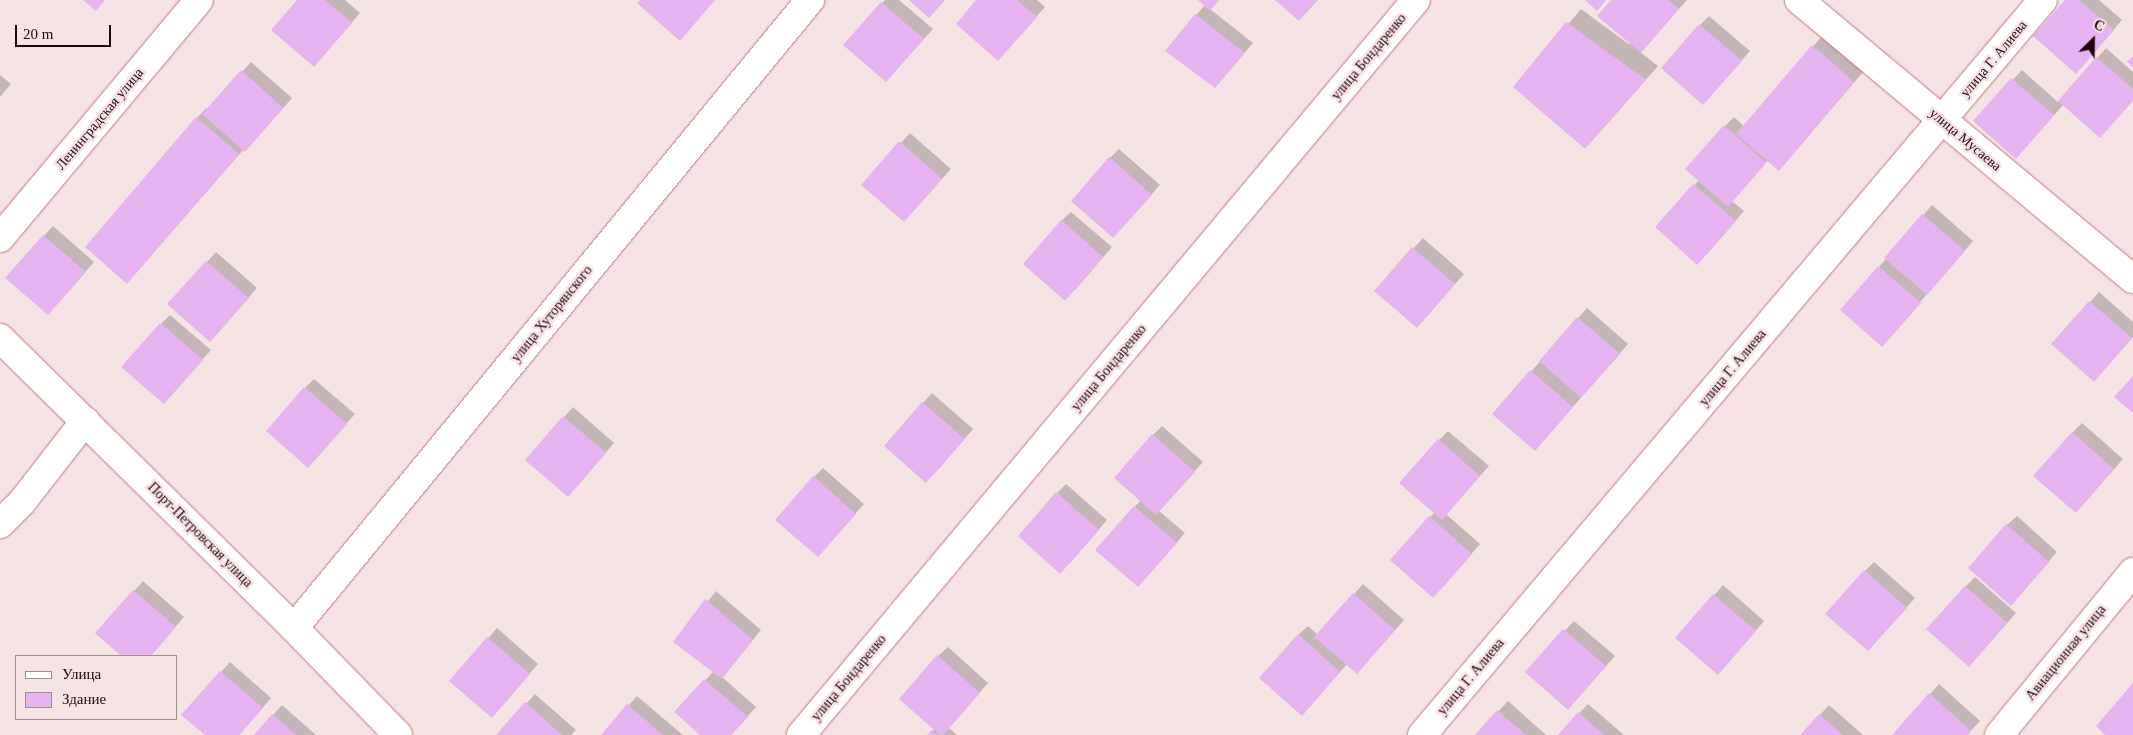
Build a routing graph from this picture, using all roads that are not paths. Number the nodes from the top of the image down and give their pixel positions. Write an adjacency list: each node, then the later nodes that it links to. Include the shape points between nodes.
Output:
1 (199, 0): 7 (street, Ленинградская улица)
2 (810, 0): 13 (street, улица Хуторянского)
3 (1416, 0): 15 (street, улица Бондаренко)
4 (1799, 0): 6 (street, улица Мусаева)
5 (2043, 0): 6 (street, улица Г. Алиева)
6 (1942, 121): 8 (street, улица Мусаева); 16 (street, улица Г. Алиева)
7 (0, 238)
8 (2133, 279)
9 (0, 338): 10 (street, Порт-Петровская улица)
10 (84, 421): 11 (street, via 22,502); 13 (street, Порт-Петровская улица)
11 (0, 524)
12 (2133, 572): 17 (street, Авиационная улица)
13 (294, 628): 14 (street, Порт-Петровская улица)
14 (398, 735)
15 (801, 735)
16 (1422, 735)
17 (1999, 735)

